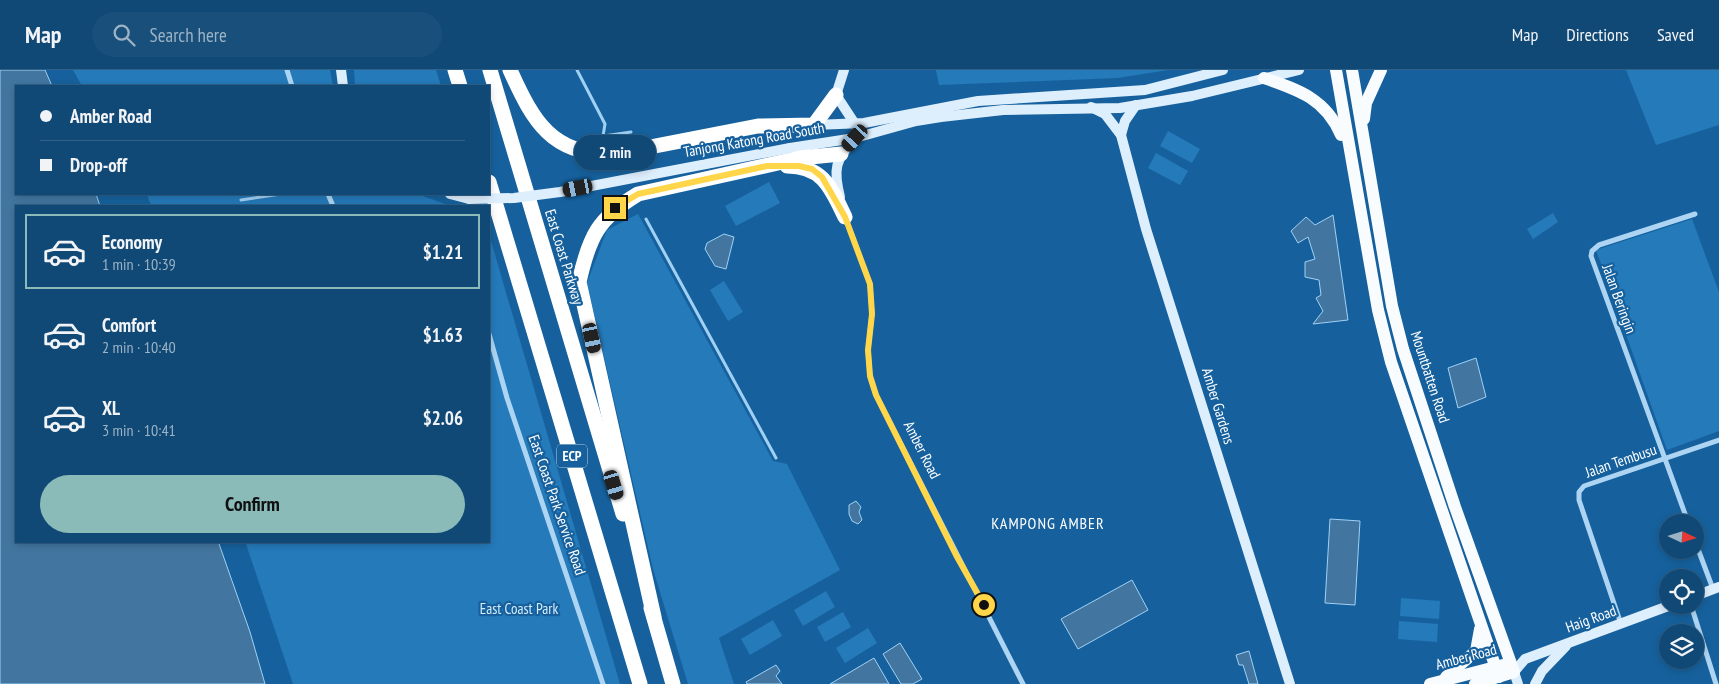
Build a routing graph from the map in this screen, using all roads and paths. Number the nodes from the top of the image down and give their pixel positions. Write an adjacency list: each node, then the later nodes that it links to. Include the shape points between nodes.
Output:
1 (287, 70): 13 (street)
2 (340, 70): 14 (main road)
3 (455, 70): 15 (highway)
4 (490, 70): 40 (highway, East Coast Parkway / ECP)
5 (510, 70): 20 (highway, via 536,120 549,135 571,149 595,155 758,126)
6 (844, 70): 16 (main road)
7 (1223, 70): 19 (main road, Tanjong Katong Road South, via 1145,90 978,100)
8 (1299, 70): 12 (main road, Tanjong Katong Road South)
9 (1336, 70): 24 (main road, Mountbatten Road)
10 (1352, 70): 21 (main road, Mountbatten Road)
11 (1382, 70): 21 (main road, via 1366,103)
12 (1264, 78): 17 (main road, Tanjong Katong Road South, via 1192,96); 24 (main road, via 1326,108)
13 (292, 85)
14 (343, 85)
15 (460, 85)
16 (836, 96): 19 (main road); 20 (highway)
17 (1136, 105): 18 (main road, Tanjong Katong Road South); 22 (main road, via 1125,121)
18 (1091, 107): 22 (main road, via 1105,114); 23 (main road, Tanjong Katong Road South, via 1002,110 916,120)
19 (855, 124): 20 (main road, Tanjong Katong Road South)
20 (814, 125)
21 (1362, 131): 44 (main road, Mountbatten Road, via 1392,306 1401,340 1455,507)
22 (1121, 135): 51 (main road, Amber Gardens, via 1146,229)
23 (855, 138): 25 (main road); 28 (main road, Tanjong Katong Road South, bridge, via 560,192 514,198 469,199)
24 (1348, 145): 41 (main road, Mountbatten Road, via 1390,362)
25 (841, 154): 26 (highway, via 800,158); 30 (main road, via 836,176)
26 (767, 166): 30 (highway, via 812,169 822,177); 40 (highway, ECP, via 638,194 615,208 601,224 586,253 579,282)
27 (490, 185): 48 (highway, ECP)
28 (454, 195)
29 (1695, 214): 33 (street, Jalan Beringin, via 1595,247 1591,256)
30 (845, 217): 50 (street, Amber Road, via 870,284 872,314 868,350 870,376 876,395)
31 (490, 338): 47 (street, East Coast Park Service Road, via 507,398)
32 (1719, 440): 33 (street, Jalan Tembusu)
33 (1665, 460): 34 (street, Jalan Beringin); 42 (street, Jalan Tembusu, via 1584,486 1579,492)
34 (1685, 514)
35 (1703, 559): 36 (street)
36 (1716, 589): 37 (main road)
37 (1704, 593)
38 (1659, 610): 42 (main road, Haig Road)
39 (1694, 614): 56 (street)
40 (654, 617): 49 (highway, East Coast Parkway / ECP)
41 (1480, 622): 45 (main road, Mountbatten Road); 46 (main road, via 1476,651)
42 (1621, 624): 43 (main road, Haig Road)
43 (1568, 643): 44 (main road, Haig Road); 55 (main road, via 1542,671)
44 (1515, 665): 45 (main road, Amber Road); 54 (main road, Mountbatten Road)
45 (1498, 676): 46 (main road, Amber Road); 53 (main road, Amber Road)
46 (1443, 679): 52 (main road, Amber Road)
47 (603, 684)
48 (640, 684)
49 (674, 684)
50 (1023, 684)
51 (1290, 684)
52 (1430, 684)
53 (1475, 684)
54 (1518, 684)
55 (1535, 684)
56 (1716, 684)

